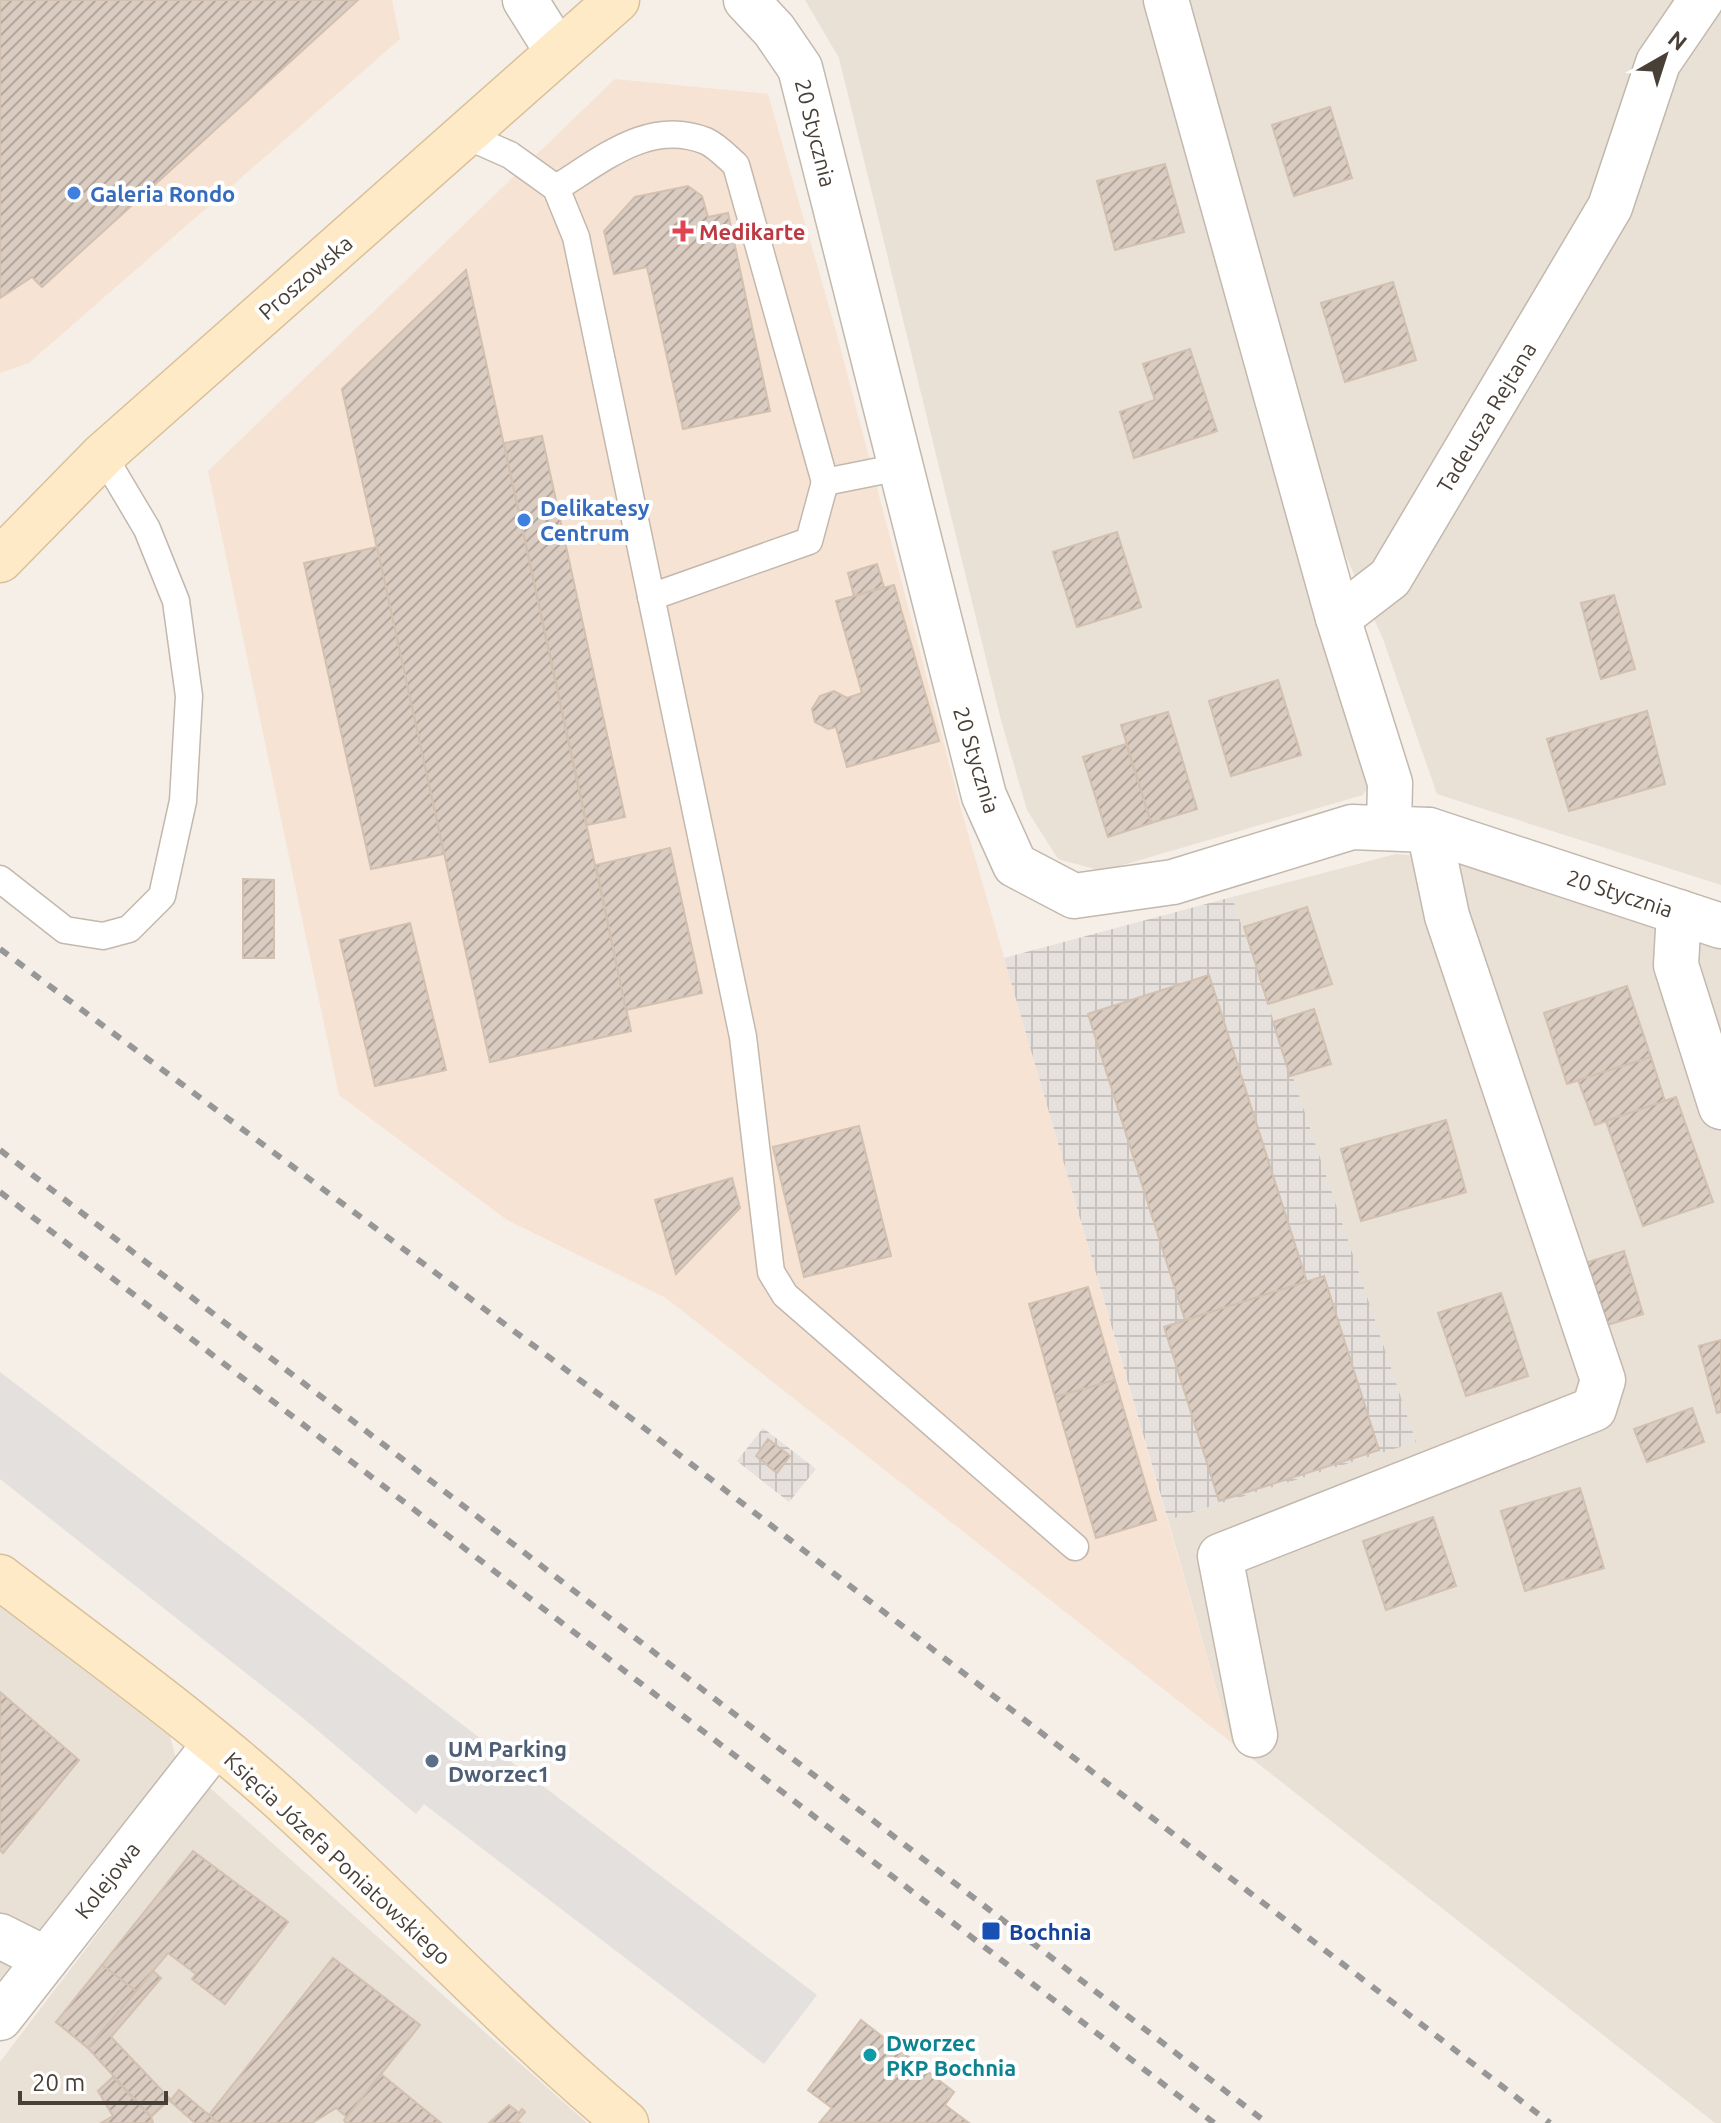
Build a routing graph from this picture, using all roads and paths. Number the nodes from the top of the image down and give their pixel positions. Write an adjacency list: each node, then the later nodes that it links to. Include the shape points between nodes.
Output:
1 (525, 0): 6 (street)
2 (617, 0): 6 (main road, Proszowska)
3 (746, 0): 10 (street, 20 Stycznia, via 800,68)
4 (1166, 0): 14 (street)
5 (1701, 0): 14 (street, Tadeusza Rejtana, via 1658,63 1610,207 1390,578)
6 (557, 51): 7 (main road, Proszowska)
7 (465, 135): 8 (lane, via 510,155); 9 (main road, Proszowska)
8 (556, 188): 11 (lane, via 632,141 664,133 707,142 736,165); 13 (lane, via 576,237)
9 (103, 455): 12 (main road, Proszowska); 16 (lane, via 147,529 176,601 189,696 183,801 162,896 129,929 103,936 65,930)
10 (900, 467): 11 (lane); 15 (street, 20 Stycznia, via 984,796 1015,865 1074,896 1173,882 1352,827)
11 (825, 482): 13 (lane, via 809,541)
12 (0, 560)
13 (651, 597): 20 (lane, via 743,1037 771,1272 785,1295)
14 (1338, 618): 15 (street)
15 (1409, 829): 17 (street, 20 Stycznia); 22 (street, via 1447,916 1603,1380 1594,1409 1220,1556)
16 (0, 879)
17 (1679, 912): 18 (street, 20 Stycznia); 19 (street, via 1676,965)
18 (1721, 926)
19 (1721, 1107)
20 (1075, 1547)
21 (0, 1577): 23 (main road, Księcia Józefa Poniatowskiego)
22 (1255, 1735)
23 (215, 1744): 25 (street, Kolejowa); 27 (main road, Księcia Józefa Poniatowskiego, via 293,1810 557,2066)
24 (0, 1936): 25 (street)
25 (46, 1959): 26 (street, Kolejowa)
26 (0, 2018)
27 (626, 2123)

